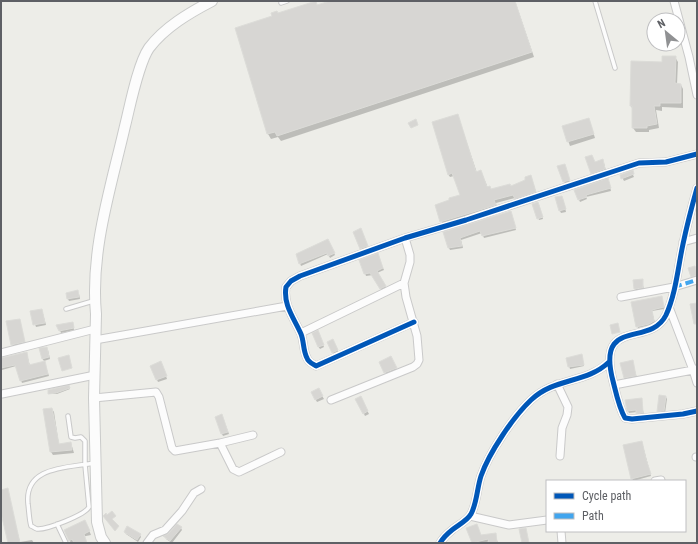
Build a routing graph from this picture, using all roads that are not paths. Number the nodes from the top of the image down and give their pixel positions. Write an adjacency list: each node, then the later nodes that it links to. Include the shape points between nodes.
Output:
1 (212, 1): 17 (main road, via 162,33 148,49 140,69 104,216 95,274)
2 (287, 1): 5 (lane)
3 (595, 1): 6 (lane)
4 (674, 1): 7 (street)
5 (281, 3)
6 (615, 68)
7 (697, 95)
8 (697, 154): 10 (street, via 666,162 639,163)
9 (697, 188): 12 (street)
10 (405, 238): 14 (street, via 410,262); 18 (street, via 291,281 286,287)
11 (697, 238): 12 (street)
12 (683, 242): 15 (street)
13 (697, 280): 15 (street)
14 (404, 283): 21 (street); 23 (street)
15 (674, 287): 16 (street); 19 (street)
16 (621, 297)
17 (94, 301): 20 (lane); 22 (main road)
18 (287, 306): 23 (street); 24 (street)
19 (669, 307): 26 (street, via 657,326 615,342 611,347); 27 (street)
20 (66, 309)
21 (414, 322): 23 (street, via 316,366 307,358); 34 (street, via 419,360 414,367)
22 (95, 329): 24 (main road); 25 (street)
23 (301, 333)
24 (95, 340): 28 (main road)
25 (1, 353)
26 (609, 362): 30 (street, via 592,374); 31 (street)
27 (695, 370): 29 (street); 31 (street)
28 (95, 375): 32 (street); 33 (main road)
29 (697, 383)
30 (557, 384): 40 (street, via 568,407 562,428); 43 (street, via 539,393 516,417 491,455 480,478)
31 (614, 385): 35 (street, via 627,419)
32 (2, 394)
33 (94, 398): 38 (street, via 156,392 173,450); 41 (main road)
34 (330, 400)
35 (697, 412)
36 (68, 416): 41 (lane, via 71,437 81,437 85,441)
37 (253, 435): 38 (street)
38 (220, 443): 39 (street, via 233,469 239,472)
39 (281, 452)
40 (560, 456)
41 (90, 464): 45 (lane, via 88,510); 45 (lane, via 46,471 29,488 27,494 31,526 39,529); 48 (main road, via 97,522)
42 (201, 489): 49 (street, via 194,493 165,530 153,535)
43 (470, 516): 44 (street, via 509,525); 50 (street)
44 (546, 520)
45 (56, 524): 47 (lane)
46 (561, 532): 51 (street)
47 (66, 543)
48 (105, 543)
49 (146, 543)
50 (440, 543)
51 (562, 543)

